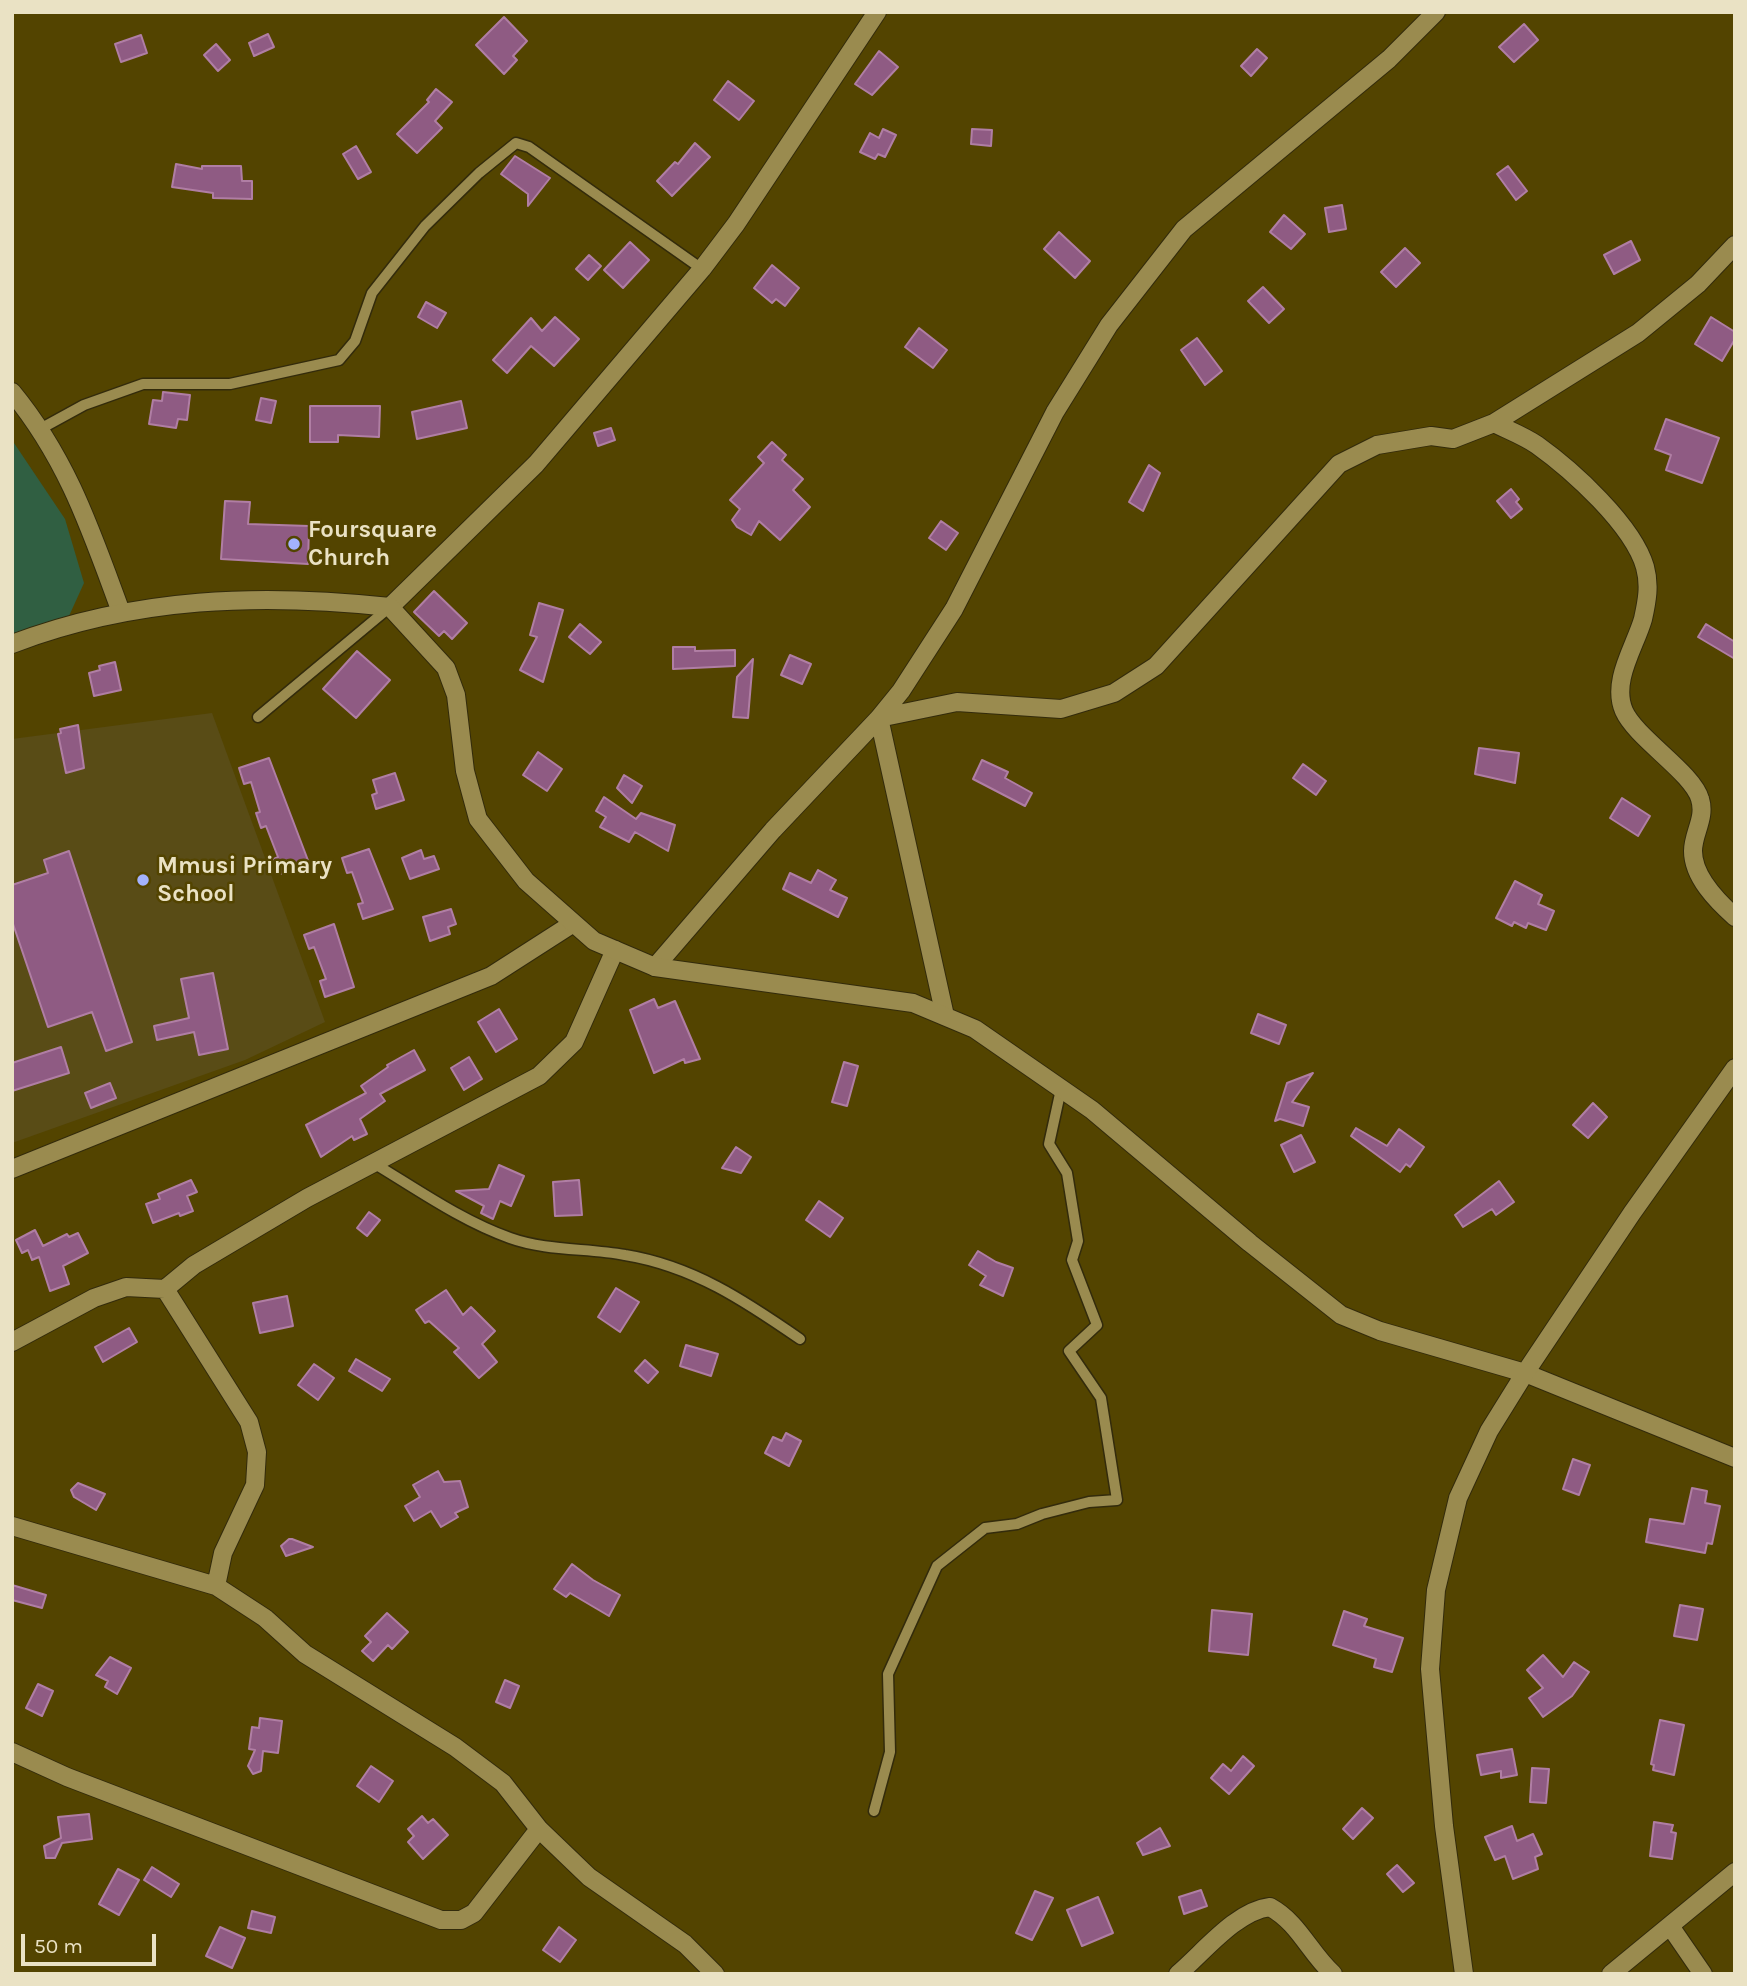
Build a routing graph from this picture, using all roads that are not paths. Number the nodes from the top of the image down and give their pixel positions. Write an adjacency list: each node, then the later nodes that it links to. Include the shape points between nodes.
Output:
1 (877, 12): 4 (street)
2 (1436, 12): 12 (street, via 1389,59 1184,229 1095,347 1055,412 954,609)
3 (1735, 245): 6 (street, via 1698,284 1638,333)
4 (702, 269): 7 (lane, via 539,154 516,143 425,226 372,293 355,341 339,360 230,384 143,384 84,405); 8 (street, via 536,464)
5 (12, 392): 7 (street)
6 (1494, 423): 12 (street, via 1453,439 1431,436 1377,445 1339,464 1156,666 1114,693 1061,709 957,702); 13 (street, via 1535,444 1575,477 1630,535 1644,566 1648,592 1621,680 1623,710 1700,797 1701,822 1693,850 1700,877)
7 (42, 428): 9 (street, via 81,504)
8 (390, 607): 9 (street, via 314,598 257,598); 11 (lane); 14 (street, via 446,668 456,695 465,771 478,819 526,881)
9 (121, 612): 10 (street)
10 (12, 644)
11 (258, 717)
12 (879, 718): 16 (street, via 773,830); 17 (street)
13 (1735, 917)
14 (572, 924): 15 (street); 21 (street, via 491,976)
15 (615, 950): 16 (street); 20 (street, via 574,1042 539,1076)
16 (655, 967): 17 (street, via 913,1003)
17 (945, 1016): 19 (street, via 975,1029)
18 (1735, 1068): 25 (street)
19 (1061, 1088): 25 (street, via 1341,1315 1380,1331); 30 (lane, via 1049,1144 1067,1173 1078,1241 1072,1260 1097,1325 1069,1351 1101,1398 1117,1500 1089,1502 1017,1524 985,1528 937,1566 888,1674 890,1752)
20 (375, 1164): 22 (street, via 226,1245); 23 (lane, via 509,1238 628,1255 684,1269 733,1293)
21 (12, 1169)
22 (165, 1289): 24 (street, via 126,1287 94,1298); 28 (street, via 249,1422 257,1452 255,1485 223,1553)
23 (800, 1339)
24 (12, 1342)
25 (1525, 1373): 26 (street); 37 (street, via 1489,1431 1458,1498 1431,1629 1438,1765)
26 (1735, 1458)
27 (12, 1525): 28 (street)
28 (216, 1586): 31 (street, via 265,1618 304,1654 455,1747 503,1783)
29 (12, 1752): 31 (street, via 441,1920 461,1920 474,1913)
30 (874, 1811)
31 (539, 1829): 34 (street, via 589,1877 684,1944)
32 (1735, 1872): 33 (street)
33 (1670, 1926): 38 (street); 39 (street)
34 (715, 1974)
35 (1178, 1974): 36 (street, via 1236,1921 1258,1908 1270,1907 1300,1931)
36 (1333, 1974)
37 (1464, 1974)
38 (1611, 1974)
39 (1703, 1974)

